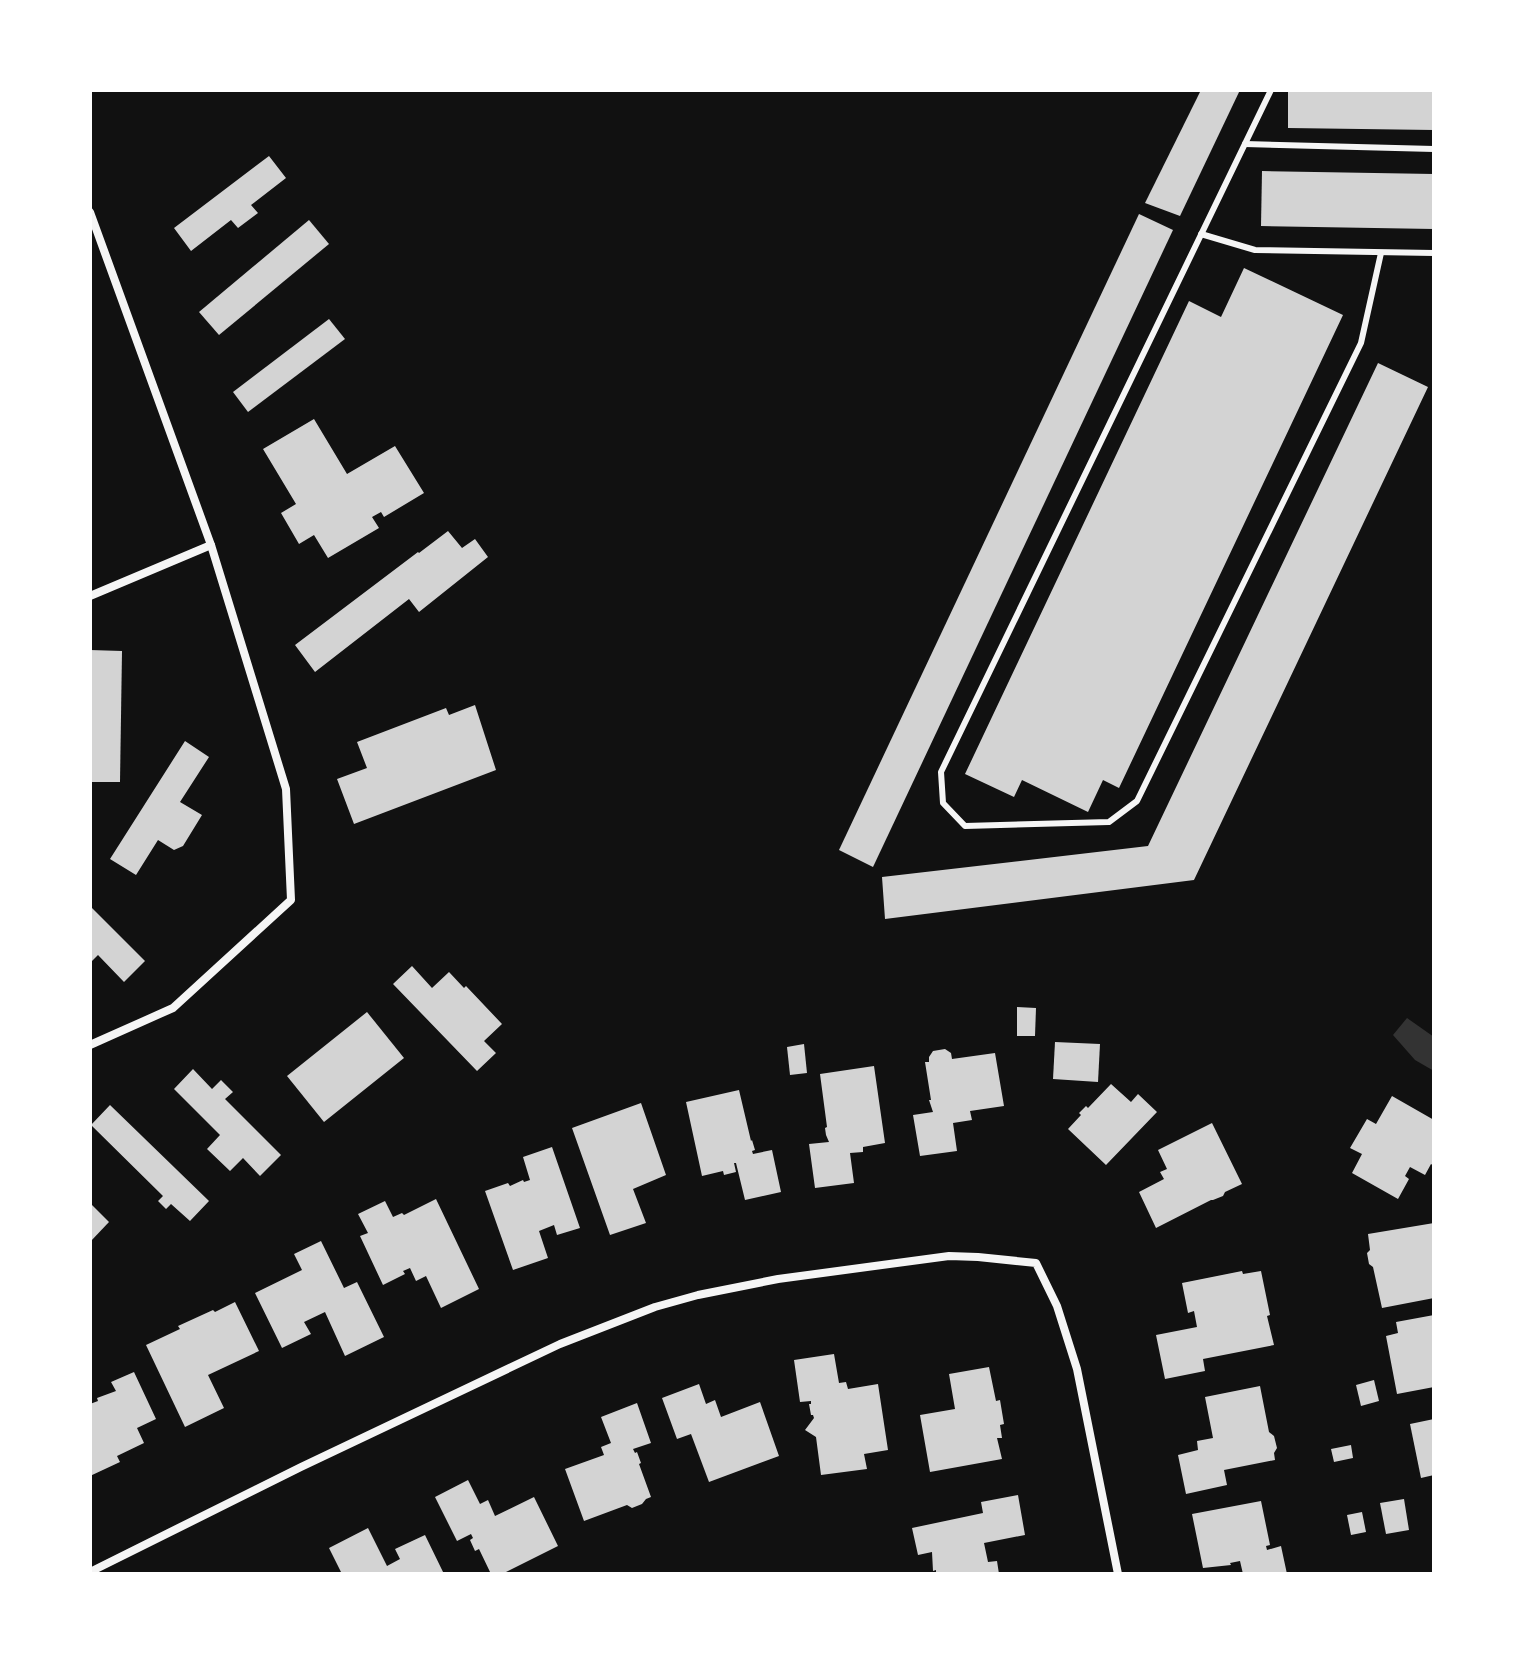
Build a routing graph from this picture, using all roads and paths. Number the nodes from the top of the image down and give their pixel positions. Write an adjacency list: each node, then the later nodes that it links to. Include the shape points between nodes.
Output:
1 (1271, 90): 2 (lane)
2 (1245, 144): 3 (lane); 5 (lane)
3 (1434, 149)
4 (90, 212): 8 (street)
5 (1201, 234): 6 (lane, via 1255,250); 6 (lane, via 941,772 943,803 965,826 1109,822 1137,801 1361,343)
6 (1381, 253): 7 (lane)
7 (1434, 253)
8 (211, 545): 9 (street); 10 (street, via 286,789 291,900 173,1008)
9 (90, 596)
10 (90, 1045)
11 (90, 1572): 12 (street, via 548,1350 655,1307 778,1279 949,1256 1036,1263 1057,1306 1077,1369)
12 (1118, 1574)

